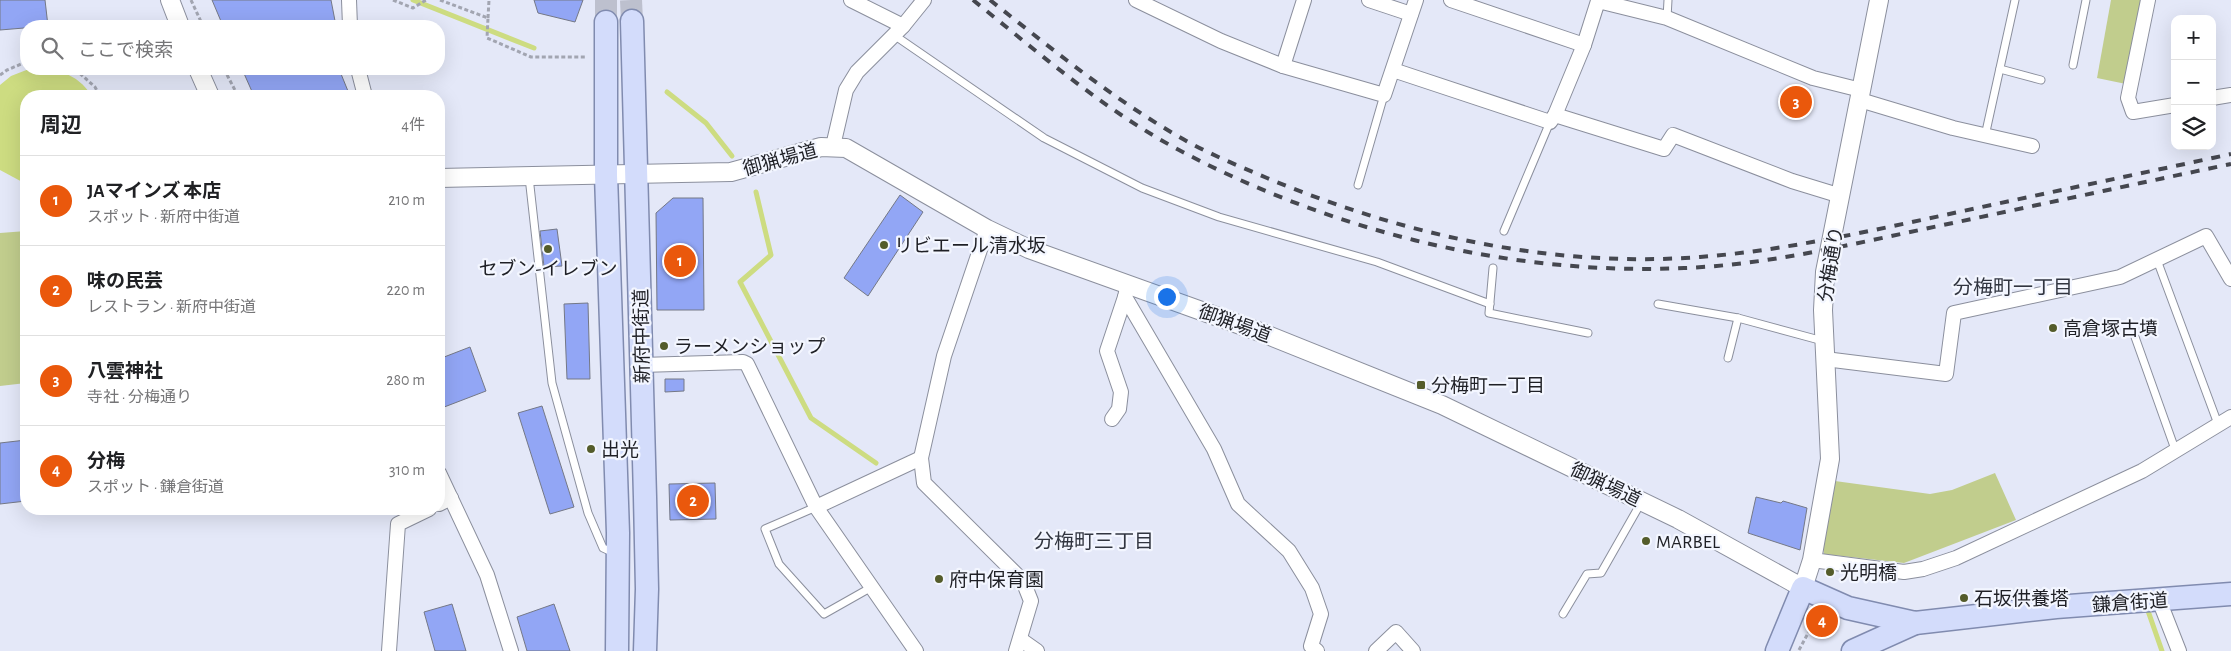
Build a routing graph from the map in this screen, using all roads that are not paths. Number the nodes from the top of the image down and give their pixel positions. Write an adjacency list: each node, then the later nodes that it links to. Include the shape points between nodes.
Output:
1 (170, 0): 18 (street)
2 (349, 0): 19 (street)
3 (851, 0): 22 (street)
4 (924, 0): 22 (street)
5 (1136, 0): 25 (street, via 1221,41)
6 (1304, 0): 25 (street)
7 (1369, 0): 16 (street)
8 (1416, 0): 16 (street)
9 (1451, 0): 23 (street)
10 (1668, 0): 17 (lane)
11 (1880, 0): 34 (street, 分梅通り)
12 (2015, 0): 26 (lane)
13 (2086, 0): 24 (lane)
14 (2148, 0): 37 (street, via 2128,98 2133,112)
15 (1598, 1): 17 (street); 23 (street)
16 (1411, 14): 27 (street)
17 (1667, 18): 34 (street)
18 (178, 20)
19 (350, 20)
20 (632, 21): 43 (main road, 新府中街道)
21 (606, 22): 42 (main road, 新府中街道)
22 (898, 31): 40 (street, via 857,72 846,90); 54 (lane, via 1044,138 1142,188 1219,217 1377,262)
23 (1584, 44): 38 (street)
24 (2073, 64)
25 (1283, 66): 33 (street)
26 (2000, 69): 30 (lane); 39 (lane)
27 (1392, 70): 33 (street); 38 (street)
28 (201, 75): 31 (street)
29 (360, 75): 32 (street)
30 (2041, 80)
31 (207, 90)
32 (363, 90)
33 (1384, 94): 46 (lane)
34 (1861, 95): 39 (street); 47 (street, 分梅通り)
35 (2231, 95): 36 (street)
36 (2216, 97)
37 (2171, 106)
38 (1553, 119): 47 (street, via 1664,149 1673,134 1792,181); 49 (lane)
39 (1985, 136): 41 (street)
40 (833, 146): 43 (street, 御猟場道, via 731,172); 48 (street, 御猟場道, via 846,148)
41 (2032, 146)
42 (606, 174): 43 (street, 御猟場道); 44 (street, 御猟場道); 72 (main road, 新府中街道)
43 (637, 174): 62 (main road, 新府中街道)
44 (529, 176): 45 (street, 御猟場道); 72 (lane, via 552,383 588,513 603,548)
45 (445, 178)
46 (1358, 184)
47 (1841, 196): 59 (street, 分梅通り, via 1823,287)
48 (986, 229): 53 (street, 御猟場道); 67 (street, via 944,356)
49 (1504, 231)
50 (2157, 260): 52 (street, via 2206,236); 61 (street, via 2120,277 1954,313 1946,374); 65 (lane)
51 (1493, 268): 54 (lane)
52 (2231, 279)
53 (1127, 290): 64 (street, via 1107,350 1121,392 1119,410); 69 (street, 御猟場道, via 1260,332 1442,405); 88 (street, via 1214,450 1238,504 1289,551 1312,588 1321,614 1311,646)
54 (1490, 304): 57 (lane, via 1489,313)
55 (1658, 304): 56 (lane)
56 (1738, 318): 59 (lane); 60 (lane)
57 (1588, 333)
58 (2135, 337): 66 (lane)
59 (1824, 341): 61 (street, 分梅通り)
60 (1728, 358)
61 (1825, 359): 73 (street, 分梅通り, via 1830,460)
62 (642, 365): 70 (street, via 747,364); 82 (main road, 新府中街道)
63 (2231, 417): 65 (street)
64 (1112, 419)
65 (2218, 424): 66 (street)
66 (2176, 452): 73 (street, via 1996,542 1923,569 1904,572)
67 (922, 458): 70 (street); 80 (street, via 924,483 1023,581 1031,601)
68 (445, 501): 84 (street, via 487,575)
69 (1642, 501): 75 (street, 御猟場道); 78 (lane, via 1601,573 1587,574)
70 (816, 507): 74 (street); 74 (lane, via 764,529 779,564 824,614)
71 (417, 515): 83 (street, via 398,524)
72 (618, 555): 85 (main road, 新府中街道)
73 (1812, 560): 75 (street, 分梅通り)
74 (870, 588): 86 (street)
75 (1803, 588): 79 (main road, 鎌倉街道, via 1848,608); 91 (main road)
76 (2231, 594): 77 (main road, 鎌倉街道)
77 (2159, 600): 79 (main road, 鎌倉街道, via 2056,607); 92 (street)
78 (1563, 614)
79 (1914, 623): 81 (main road)
80 (1018, 645): 87 (street)
81 (1864, 648)
82 (648, 649)
83 (389, 651)
84 (512, 651)
85 (617, 651)
86 (916, 651)
87 (1037, 651)
88 (1317, 651)
89 (1376, 651): 90 (street, via 1396,632)
90 (1413, 651)
91 (1777, 651)
92 (2179, 651)

